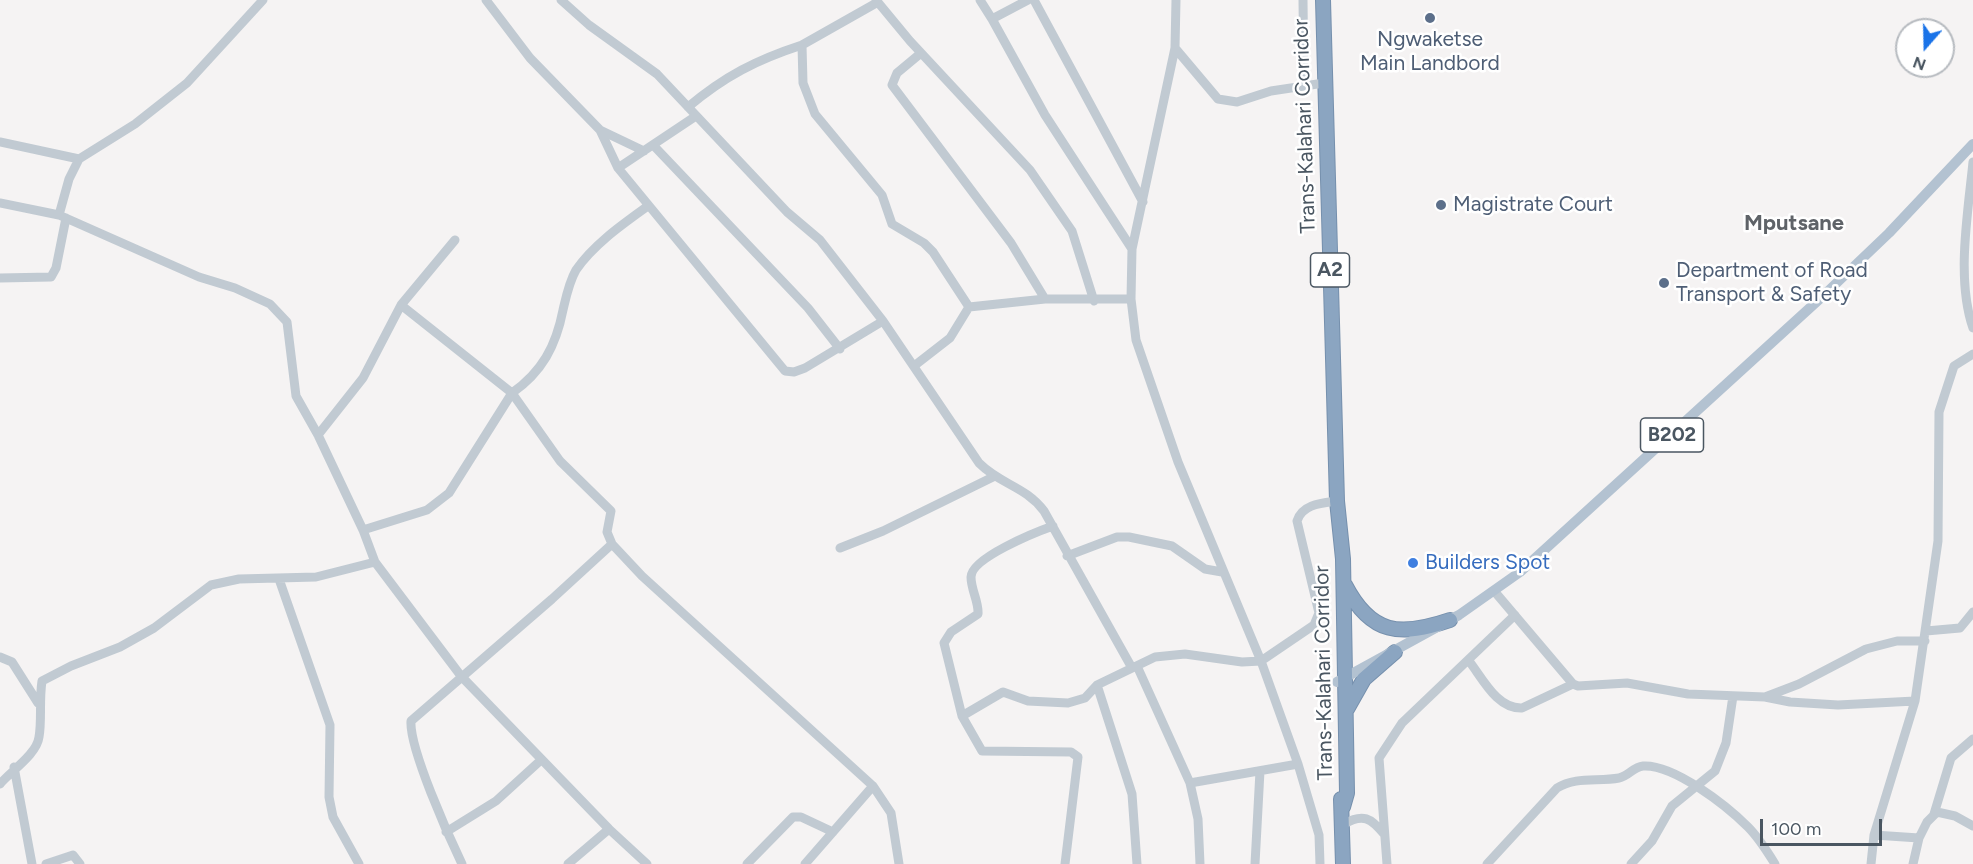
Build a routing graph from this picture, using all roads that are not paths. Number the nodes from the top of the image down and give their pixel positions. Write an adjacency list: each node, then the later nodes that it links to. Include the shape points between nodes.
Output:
1 (263, 0): 24 (street, via 187,83 135,124)
2 (486, 0): 19 (street, via 530,58)
3 (561, 0): 17 (street, via 657,74)
4 (980, 0): 11 (street)
5 (1028, 0): 11 (street)
6 (1034, 0): 27 (street)
7 (1176, 0): 13 (street)
8 (1303, 0): 16 (street)
9 (1323, 0): 15 (highway, Trans-Kalahari Corridor / A2)
10 (877, 1): 12 (street); 14 (street)
11 (992, 19): 32 (street, via 1045,115)
12 (802, 45): 17 (street, via 731,74); 38 (street, via 803,83 815,114 882,195 892,224 933,252)
13 (1174, 48): 16 (street, via 1218,99 1226,102); 27 (street)
14 (921, 52): 34 (street, via 897,73 892,85 1011,243); 36 (street, via 1030,170 1072,231)
15 (1324, 83): 16 (street); 47 (highway, Trans-Kalahari Corridor / A2)
16 (1304, 86)
17 (688, 107): 18 (street)
18 (696, 116): 22 (street); 39 (street, via 787,212 820,240)
19 (600, 130): 23 (street); 26 (street)
20 (0, 142): 24 (street)
21 (1973, 144): 58 (main road, B202, via 1824,295)
22 (654, 146): 23 (street); 41 (street, via 808,308)
23 (644, 151): 26 (street)
24 (79, 159): 30 (street, via 69,178)
25 (1973, 162): 40 (street, via 1965,295)
26 (618, 168): 29 (street)
27 (1143, 202): 32 (street)
28 (0, 203): 30 (street)
29 (648, 206): 41 (street, via 785,371 799,371); 44 (street, via 605,240 576,270 547,359)
30 (63, 217): 33 (street, via 56,268 51,277); 45 (street, via 270,304 287,322 296,396)
31 (454, 240): 37 (street)
32 (1132, 249): 35 (street)
33 (0, 278)
34 (1045, 299): 36 (street); 38 (street)
35 (1131, 299): 36 (street); 55 (street, via 1136,340 1148,380)
36 (1094, 301)
37 (402, 305): 44 (street); 45 (street, via 363,378)
38 (969, 307): 43 (street, via 951,338)
39 (883, 321): 41 (street); 43 (street)
40 (1973, 328)
41 (840, 349)
42 (1973, 354): 62 (street, via 1953,366 1939,412 1938,541)
43 (914, 366): 46 (street, via 962,440)
44 (512, 393): 49 (street, via 449,493 427,510); 51 (street, via 560,461 611,511 606,532)
45 (318, 435): 49 (street)
46 (993, 477): 48 (street, via 1029,493); 52 (street)
47 (1337, 501): 50 (highway, Trans-Kalahari Corridor / A2); 66 (street, via 1304,509 1297,521 1319,613 1317,620)
48 (1053, 526): 53 (street); 77 (street, via 1017,540 979,564 970,576 978,614 951,633 944,643)
49 (363, 530): 54 (street)
50 (1340, 539): 57 (highway, Trans-Kalahari Corridor / A2); 69 (highway, Trans-Kalahari Corridor / A2, via 1337,559)
51 (612, 544): 68 (street); 85 (street, via 632,567)
52 (840, 548)
53 (1067, 556): 55 (street, via 1117,537 1129,537 1172,546 1205,569); 67 (street)
54 (375, 562): 56 (street, via 332,575); 68 (street)
55 (1222, 572): 66 (street)
56 (279, 579): 75 (street, via 239,579 211,585 154,628 42,681); 100 (street, via 330,725 329,797 333,817)
57 (1344, 584): 61 (highway, via 1357,607 1383,627 1415,631); 69 (highway, Trans-Kalahari Corridor / A2)
58 (1495, 592): 60 (street); 61 (main road, B202)
59 (1973, 612): 62 (street, via 1960,628)
60 (1515, 615): 65 (street); 70 (street)
61 (1450, 620): 63 (main road, B202)
62 (1925, 636): 73 (street, via 1866,649); 74 (street)
63 (1395, 652): 69 (main road, B202); 76 (highway, via 1364,680)
64 (0, 657): 75 (street, via 12,662)
65 (1469, 661): 70 (street, via 1500,701 1515,708); 94 (street, via 1402,723 1379,758)
66 (1261, 662): 67 (street, via 1185,654 1155,657); 80 (street)
67 (1135, 667): 71 (street); 83 (street)
68 (461, 676): 79 (street); 92 (street, via 410,723)
69 (1341, 680): 76 (highway, Trans-Kalahari Corridor / A2); 87 (highway, Trans-Kalahari Corridor / A2)
70 (1573, 684): 72 (street, via 1588,687 1628,683 1688,694)
71 (1097, 685): 77 (street, via 1085,698 1068,703 1028,701 1003,692); 108 (street, via 1132,794)
72 (1733, 696): 73 (street); 86 (street, via 1722,757 1715,771)
73 (1765, 697): 74 (street, via 1838,705)
74 (1915, 701): 95 (street)
75 (39, 703): 81 (street, via 39,739)
76 (1345, 713): 87 (highway, Trans-Kalahari Corridor / A2, via 1347,793)
77 (962, 716): 107 (street, via 982,751 1071,752 1078,757)
78 (1973, 739): 88 (street, via 1951,758)
79 (541, 760): 91 (street); 92 (street, via 496,801)
80 (1298, 764): 82 (street); 111 (street, via 1319,835)
81 (14, 767): 84 (street); 97 (street)
82 (1260, 771): 83 (street); 110 (street)
83 (1190, 783): 109 (street, via 1198,819)
84 (0, 784)
85 (873, 786): 93 (street); 106 (street, via 891,813)
86 (1697, 788): 114 (street, via 1674,774 1644,766 1619,778 1565,783 1550,794); 115 (street, via 1667,812 1652,841); 116 (street, via 1748,827)
87 (1343, 807): 89 (highway, Trans-Kalahari Corridor / A2)
88 (1934, 814): 90 (street, via 1948,814); 96 (street)
89 (1344, 824): 94 (street, via 1364,817); 112 (highway, Trans-Kalahari Corridor / A2)
90 (1973, 826)
91 (609, 829): 102 (street); 103 (street)
92 (446, 832): 101 (street)
93 (833, 832): 104 (street, via 793,817); 105 (street)
94 (1384, 834): 113 (street)
95 (1874, 835): 96 (street); 117 (street)
96 (1919, 838): 118 (street)
97 (32, 864)
98 (46, 864): 99 (street, via 73,855)
99 (80, 864)
100 (359, 864)
101 (462, 864)
102 (568, 864)
103 (647, 864)
104 (747, 864)
105 (806, 864)
106 (899, 864)
107 (1065, 864)
108 (1137, 864)
109 (1200, 864)
110 (1255, 864)
111 (1320, 864)
112 (1343, 864)
113 (1387, 864)
114 (1487, 864)
115 (1630, 864)
116 (1775, 864)
117 (1870, 864)
118 (1913, 864)

